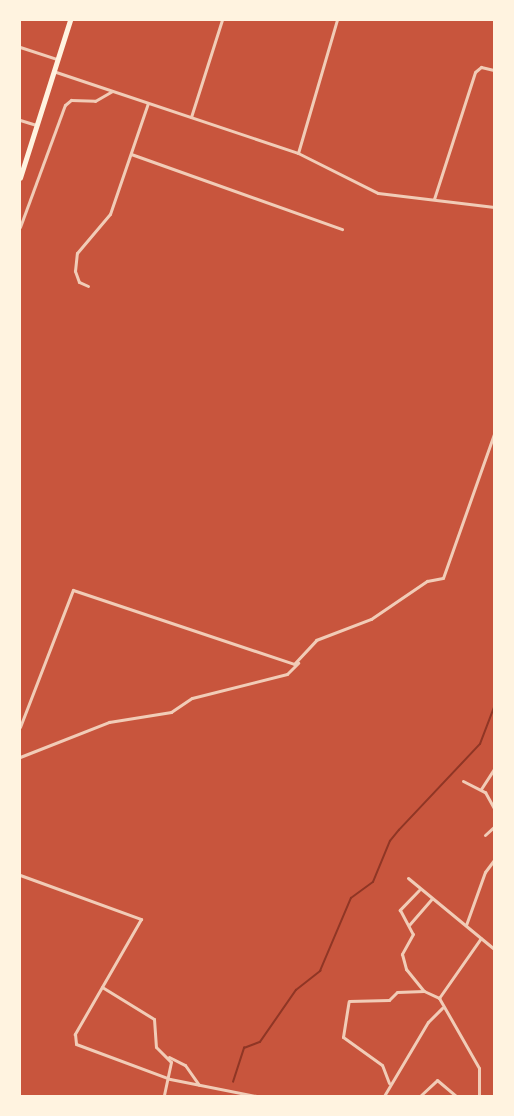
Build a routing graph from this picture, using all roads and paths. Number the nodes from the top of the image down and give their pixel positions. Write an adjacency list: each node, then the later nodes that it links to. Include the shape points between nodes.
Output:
1 (70, 20): 5 (highway)
2 (222, 20): 10 (street)
3 (337, 20): 13 (street)
4 (20, 47): 5 (street)
5 (57, 59): 7 (highway)
6 (495, 70): 16 (street, via 481,67 475,72)
7 (53, 71): 8 (street); 12 (highway)
8 (112, 91): 9 (street); 18 (street, via 95,101 71,100 65,105)
9 (148, 103): 10 (street); 14 (street)
10 (191, 117): 13 (street)
11 (20, 120): 12 (street)
12 (36, 125): 15 (highway)
13 (298, 153): 16 (street, via 378,193)
14 (131, 154): 19 (street); 20 (street, via 110,214 77,253 75,271 80,282)
15 (20, 178)
16 (434, 200): 17 (street)
17 (495, 207)
18 (20, 227)
19 (342, 229)
20 (88, 286)
21 (495, 434): 22 (street, via 447,575 427,581 370,619 316,640)
22 (299, 662): 23 (street, via 294,664 76,589); 24 (street, via 287,674 192,698 171,712 109,722)
23 (20, 727)
24 (20, 757)
25 (495, 769): 27 (street)
26 (463, 781): 27 (street)
27 (481, 789): 29 (street)
28 (495, 795): 29 (street)
29 (489, 796): 30 (street)
30 (495, 808)
31 (495, 827): 32 (street)
32 (485, 836)
33 (495, 860): 39 (street, via 485,872)
34 (20, 875): 42 (street, via 141,920)
35 (408, 878): 36 (street)
36 (419, 890): 37 (street); 38 (street, via 400,909)
37 (432, 899): 38 (street); 39 (street)
38 (409, 925): 43 (street, via 413,934 402,962)
39 (466, 925): 40 (street)
40 (481, 938): 41 (street); 44 (street)
41 (495, 949)
42 (102, 987): 46 (street, via 151,1015 156,1047); 47 (street, via 75,1034 76,1044)
43 (424, 991): 44 (street); 48 (street, via 396,992 389,1000 349,1002 343,1037 382,1065)
44 (439, 998): 45 (street)
45 (442, 1008): 48 (street, via 428,1022); 55 (street, via 479,1068)
46 (168, 1057): 47 (street); 49 (street, via 185,1065)
47 (170, 1079): 49 (street); 50 (street)
48 (389, 1083): 52 (street)
49 (199, 1085): 51 (street)
50 (164, 1096)
51 (256, 1096)
52 (384, 1096)
53 (420, 1096): 54 (street, via 437,1080)
54 (456, 1096)
55 (479, 1096)

